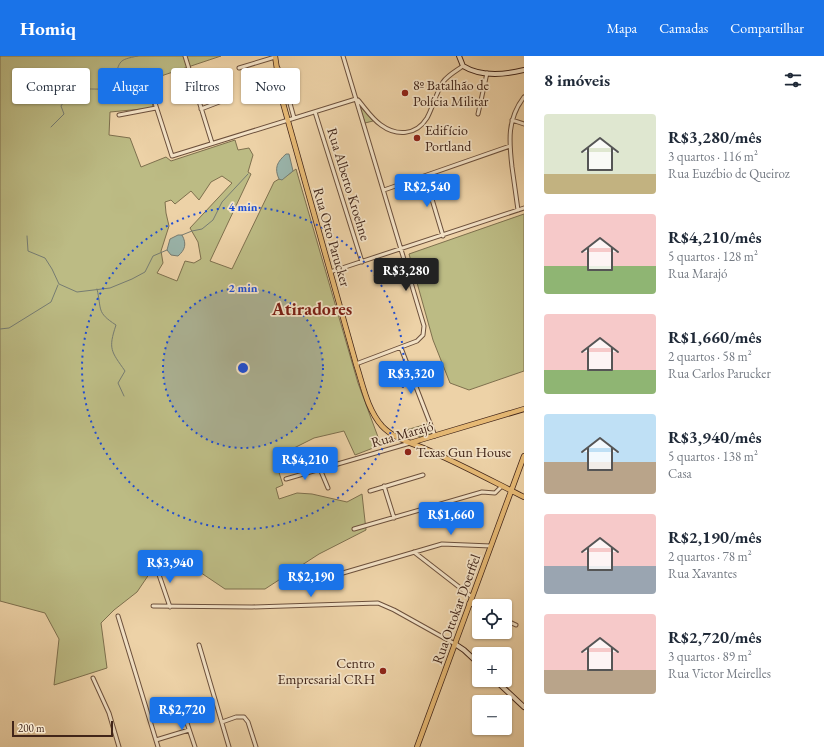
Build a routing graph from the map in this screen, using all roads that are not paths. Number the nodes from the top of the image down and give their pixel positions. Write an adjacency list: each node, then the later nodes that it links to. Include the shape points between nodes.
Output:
1 (185, 56): 7 (street)
2 (344, 56): 12 (street)
3 (459, 56): 5 (street)
4 (275, 57): 6 (main road, Rua Otto Parucker); 8 (street)
5 (462, 66): 10 (street, via 475,72); 12 (street, via 442,83 426,120 407,133 383,126)
6 (277, 67): 21 (street, via 283,78); 22 (main road, Rua Otto Parucker)
7 (189, 68)
8 (240, 68)
9 (524, 70): 10 (street)
10 (487, 73): 19 (street)
11 (524, 97): 23 (street, via 516,108)
12 (356, 99): 18 (street); 28 (street)
13 (155, 104): 16 (street)
14 (200, 104): 17 (street)
15 (213, 104): 17 (street)
16 (156, 108): 20 (street); 25 (street, via 172,156)
17 (201, 108): 25 (street)
18 (315, 112): 21 (street); 33 (street, Rua Alberto Kroehne)
19 (478, 114)
20 (119, 115)
21 (294, 118): 22 (street)
22 (288, 120): 25 (street); 34 (main road, Rua Otto Parucker)
23 (512, 120): 24 (street); 26 (street)
24 (524, 124)
25 (212, 143)
26 (510, 146): 27 (street); 30 (street)
27 (424, 176): 28 (street); 31 (street)
28 (384, 190): 32 (street)
29 (524, 208): 30 (street)
30 (518, 210): 31 (street)
31 (443, 236): 32 (street)
32 (401, 250): 33 (street); 35 (street, via 423,321 423,335 417,341)
33 (362, 262): 34 (street)
34 (330, 272): 36 (main road, Rua Otto Parucker)
35 (401, 348): 36 (street); 38 (street)
36 (356, 364): 40 (main road, Rua Otto Parucker, via 368,400 379,422 390,433)
37 (524, 409): 38 (main road, Rua Marajó)
38 (435, 436): 39 (main road, Rua Marajó)
39 (427, 438): 40 (main road, Rua Marajó); 41 (main road, via 424,444)
40 (410, 443): 41 (main road, Rua Otto Parucker); 43 (street, Rua Marajó)
41 (427, 450): 47 (main road, Rua Otto Parucker)
42 (524, 456): 49 (main road, Rua Ottokar Doerffel)
43 (320, 469): 45 (street, Rua Marajó); 48 (street)
44 (423, 474): 46 (street)
45 (286, 479)
46 (384, 486): 50 (street); 53 (street)
47 (502, 486): 49 (main road, Rua Otto Parucker); 52 (main road); 53 (street, via 495,493 482,492)
48 (328, 488)
49 (511, 490): 51 (main road, Rua Otto Parucker); 52 (main road, Rua Ottokar Doerffel)
50 (370, 491)
51 (524, 497)
52 (507, 501): 55 (main road, Rua Ottokar Doerffel)
53 (394, 518): 54 (street)
54 (354, 529)
55 (491, 546): 56 (street, via 446,543); 59 (main road, Rua Ottokar Doerffel)
56 (414, 552): 58 (street, via 336,575); 59 (street)
57 (156, 566): 62 (street)
58 (320, 577)
59 (472, 597): 60 (main road, Rua Ottokar Doerffel)
60 (470, 604): 66 (main road, Rua Ottokar Doerffel)
61 (153, 606): 62 (street)
62 (170, 607): 66 (street, via 378,603)
63 (118, 616): 75 (street)
64 (512, 623): 65 (street)
65 (516, 624)
66 (455, 644): 68 (street); 81 (main road, Rua Ottokar Doerffel)
67 (198, 645): 73 (street)
68 (472, 657)
69 (93, 678): 76 (street, via 109,713)
70 (503, 687): 71 (street)
71 (524, 707)
72 (182, 711): 74 (street)
73 (222, 722): 79 (street); 80 (street, via 244,717)
74 (189, 730): 75 (street); 78 (street)
75 (156, 740): 77 (street)
76 (119, 747)
77 (158, 747)
78 (195, 747)
79 (229, 747)
80 (256, 747)
81 (417, 747)

